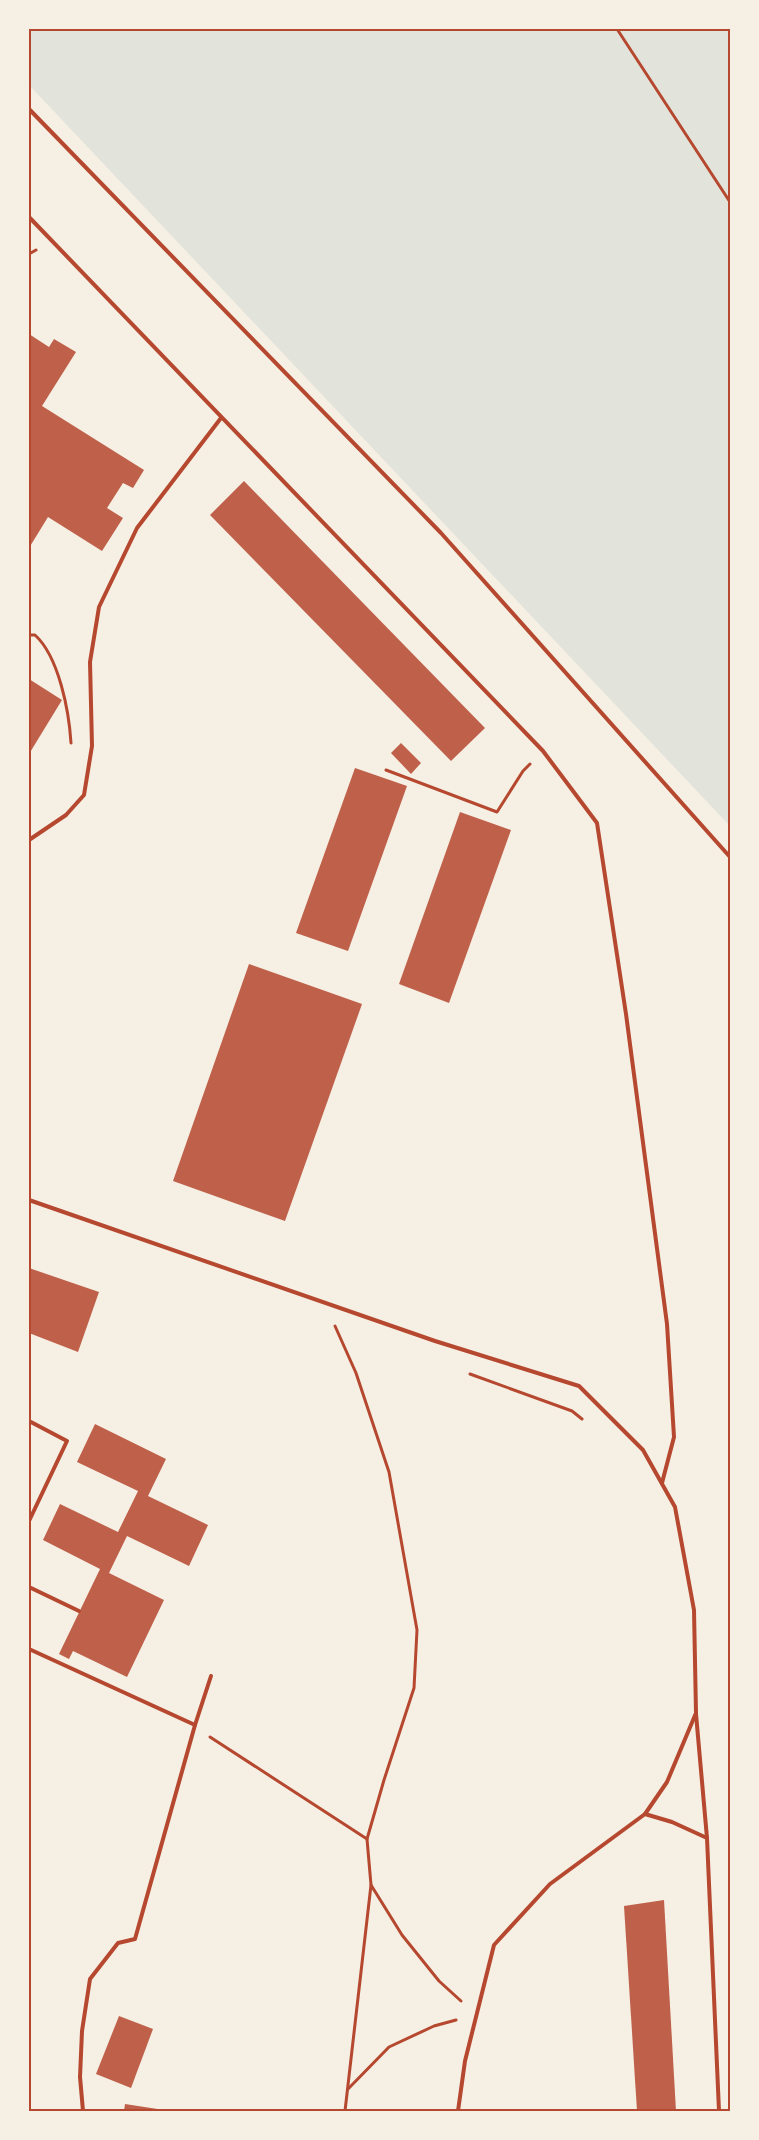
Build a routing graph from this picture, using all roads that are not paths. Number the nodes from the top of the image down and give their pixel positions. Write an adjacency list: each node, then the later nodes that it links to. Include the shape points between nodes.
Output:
1 (29, 109): 5 (lane, via 441,533)
2 (29, 217): 3 (lane)
3 (221, 418): 4 (lane, via 137,528 99,607 90,662 92,746 84,795 66,815); 8 (lane, via 543,751 598,823 667,1324 674,1437)
4 (29, 840)
5 (730, 857)
6 (29, 1200): 8 (lane, via 443,1344 579,1386 643,1450)
7 (29, 1421): 9 (lane, via 68,1441)
8 (662, 1483): 14 (lane, via 675,1507 694,1610)
9 (29, 1521)
10 (29, 1587): 11 (lane)
11 (79, 1611)
12 (29, 1649): 15 (lane)
13 (211, 1676): 15 (lane)
14 (696, 1713): 16 (lane, via 667,1782); 17 (lane)
15 (195, 1726): 18 (lane, via 135,1939 118,1944 90,1979 82,2031 80,2077)
16 (645, 1814): 17 (lane); 19 (lane, via 550,1884 494,1945 465,2061)
17 (707, 1838): 20 (lane)
18 (83, 2111)
19 (458, 2111)
20 (719, 2111)

